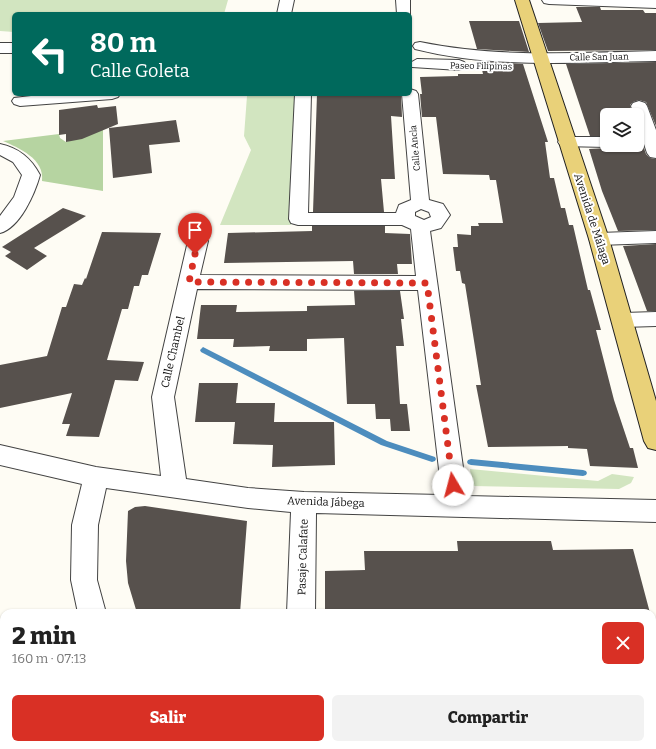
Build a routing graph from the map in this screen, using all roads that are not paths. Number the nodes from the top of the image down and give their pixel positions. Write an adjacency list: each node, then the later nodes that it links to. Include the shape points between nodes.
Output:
1 (287, 0): 7 (street)
2 (403, 0): 8 (street)
3 (522, 0): 17 (main road, Avenida de Málaga)
4 (549, 0): 5 (street)
5 (568, 1): 6 (street)
6 (656, 4)
7 (284, 12)
8 (404, 12)
9 (0, 39): 10 (street)
10 (12, 39)
11 (415, 45): 17 (street, Paseo Filipinas, via 471,56); 18 (street, via 427,52 427,56 422,62)
12 (0, 48): 13 (street)
13 (12, 48)
14 (0, 56): 15 (street)
15 (12, 56)
16 (656, 56): 17 (street, Calle San Juan, via 565,57)
17 (544, 63): 18 (street, Paseo Filipinas); 24 (main road, Avenida de Málaga)
18 (413, 65)
19 (86, 96): 22 (street)
20 (303, 96): 29 (street, via 298,219)
21 (410, 96): 28 (street, Calle Ancla)
22 (20, 101)
23 (639, 106): 26 (street)
24 (567, 142): 25 (street); 32 (main road, Avenida de Málaga)
25 (600, 142)
26 (650, 144)
27 (0, 149): 30 (street, via 26,164 32,175 27,193 11,217)
28 (420, 203): 29 (street, via 406,208 405,216); 29 (street, via 436,208 441,215 440,219 432,225)
29 (413, 222): 35 (street)
30 (0, 227)
31 (656, 237): 32 (street)
32 (599, 239): 37 (main road, Avenida de Málaga)
33 (198, 240): 34 (street, Calle Chambel)
34 (189, 282): 35 (street); 41 (street, Calle Chambel, via 163,397)
35 (427, 283): 43 (street)
36 (656, 319): 37 (street)
37 (623, 320): 38 (main road, Avenida de Málaga)
38 (656, 441)
39 (0, 455): 40 (street, Avenida Jábega)
40 (96, 477): 41 (street, Avenida Jábega); 45 (street, via 85,525 84,580)
41 (175, 487): 42 (street, Avenida Jábega, via 248,498)
42 (304, 502): 43 (street, Avenida Jábega); 46 (street, Pasaje Calafate)
43 (456, 506): 44 (street, Avenida Jábega)
44 (656, 511)
45 (91, 609)
46 (301, 609)

